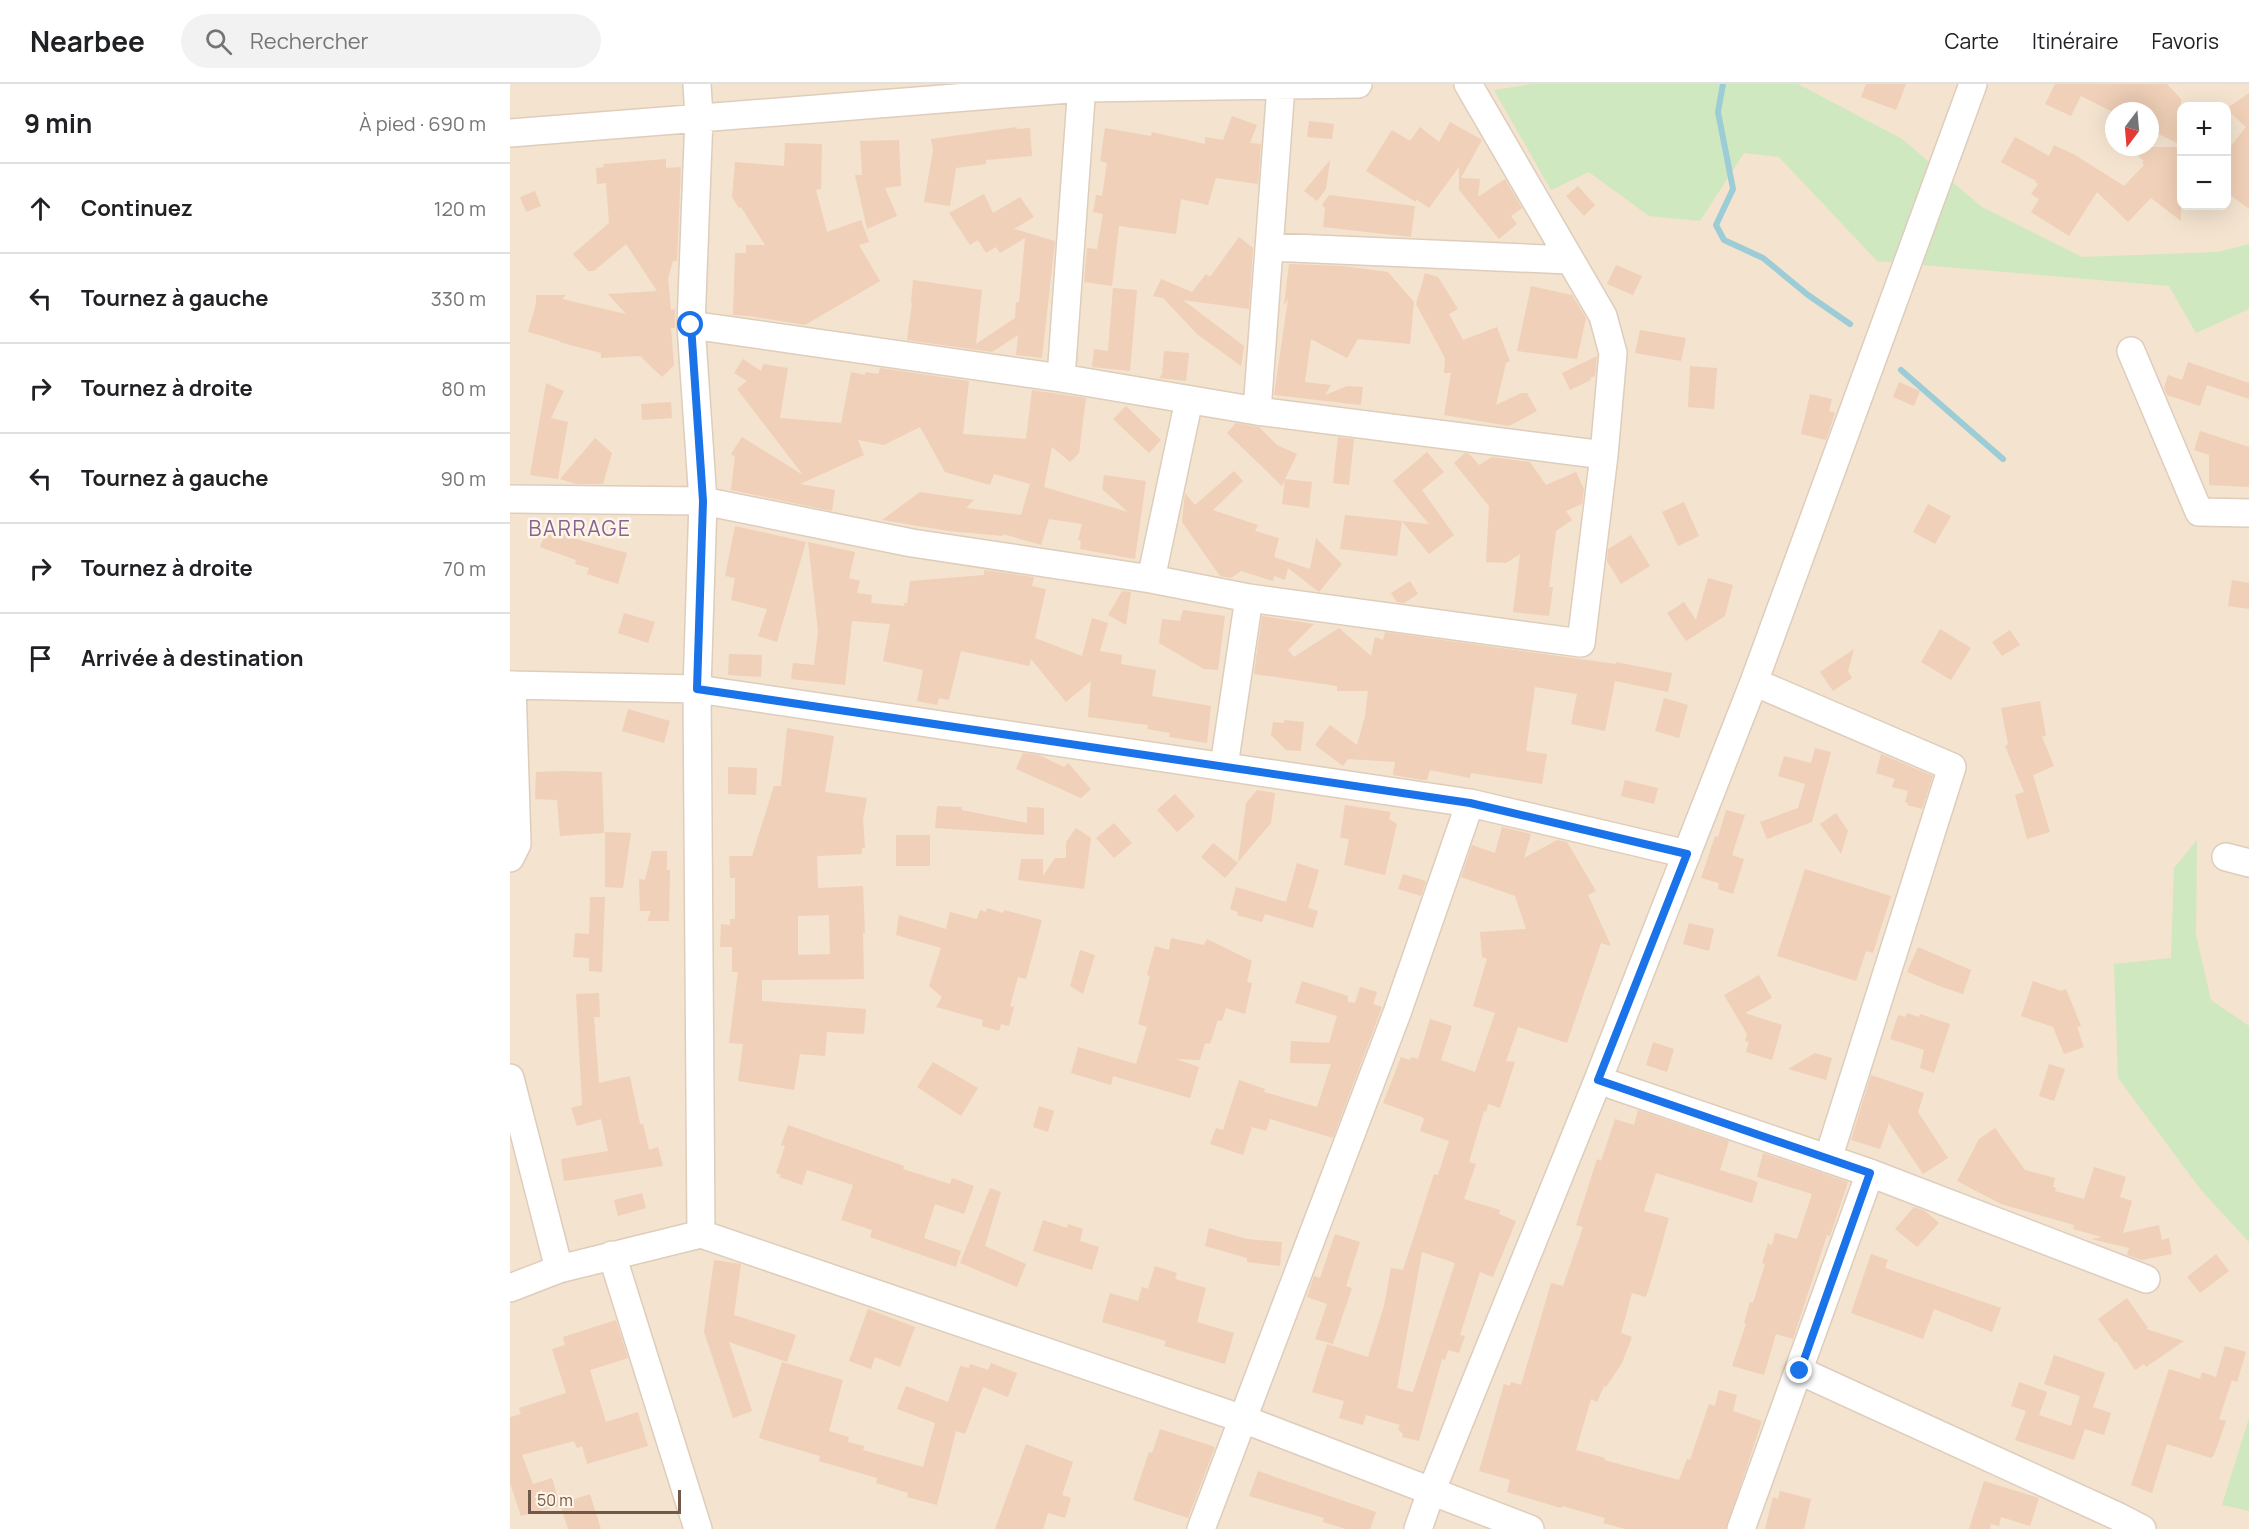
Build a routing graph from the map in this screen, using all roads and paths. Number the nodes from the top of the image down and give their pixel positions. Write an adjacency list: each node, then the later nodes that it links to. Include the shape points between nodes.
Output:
1 (697, 84): 7 (street)
2 (1358, 84): 6 (street)
3 (1468, 84): 10 (street)
4 (1973, 84): 22 (street)
5 (1082, 86): 6 (street); 7 (street); 13 (street)
6 (1281, 86): 9 (street)
7 (699, 117): 8 (street); 11 (street)
8 (510, 133)
9 (1269, 247): 10 (street); 15 (street)
10 (1569, 260): 16 (street, via 1603,316 1613,353)
11 (691, 325): 13 (street); 18 (street)
12 (2131, 351): 19 (street, via 2199,512)
13 (1061, 378): 14 (street)
14 (1189, 400): 15 (street); 20 (street)
15 (1257, 411): 16 (street)
16 (1604, 454): 21 (street, via 1581,643)
17 (510, 499): 18 (street)
18 (703, 501): 20 (street, via 912,543); 24 (street)
19 (2249, 513)
20 (1151, 579): 21 (street)
21 (1249, 598): 25 (street)
22 (1754, 682): 27 (street); 31 (street, via 1952,767)
23 (511, 685): 24 (street); 28 (street, via 517,844)
24 (697, 689): 25 (street); 33 (street)
25 (1224, 766): 26 (street)
26 (1470, 803): 27 (street); 39 (street, via 1397,1013)
27 (1687, 854): 30 (street)
28 (510, 858)
29 (510, 1078): 35 (street)
30 (1598, 1080): 31 (street); 40 (street)
31 (1828, 1159): 32 (street)
32 (1870, 1173): 36 (street); 38 (street)
33 (701, 1234): 34 (street); 39 (street)
34 (612, 1255): 35 (street); 41 (street)
35 (559, 1269): 37 (street)
36 (2146, 1279)
37 (510, 1288)
38 (1800, 1371): 45 (street); 46 (street)
39 (1243, 1419): 40 (street); 42 (street)
40 (1431, 1491): 43 (street); 44 (street)
41 (698, 1529)
42 (1201, 1529)
43 (1418, 1529)
44 (1530, 1529)
45 (1741, 1529)
46 (2142, 1529)

